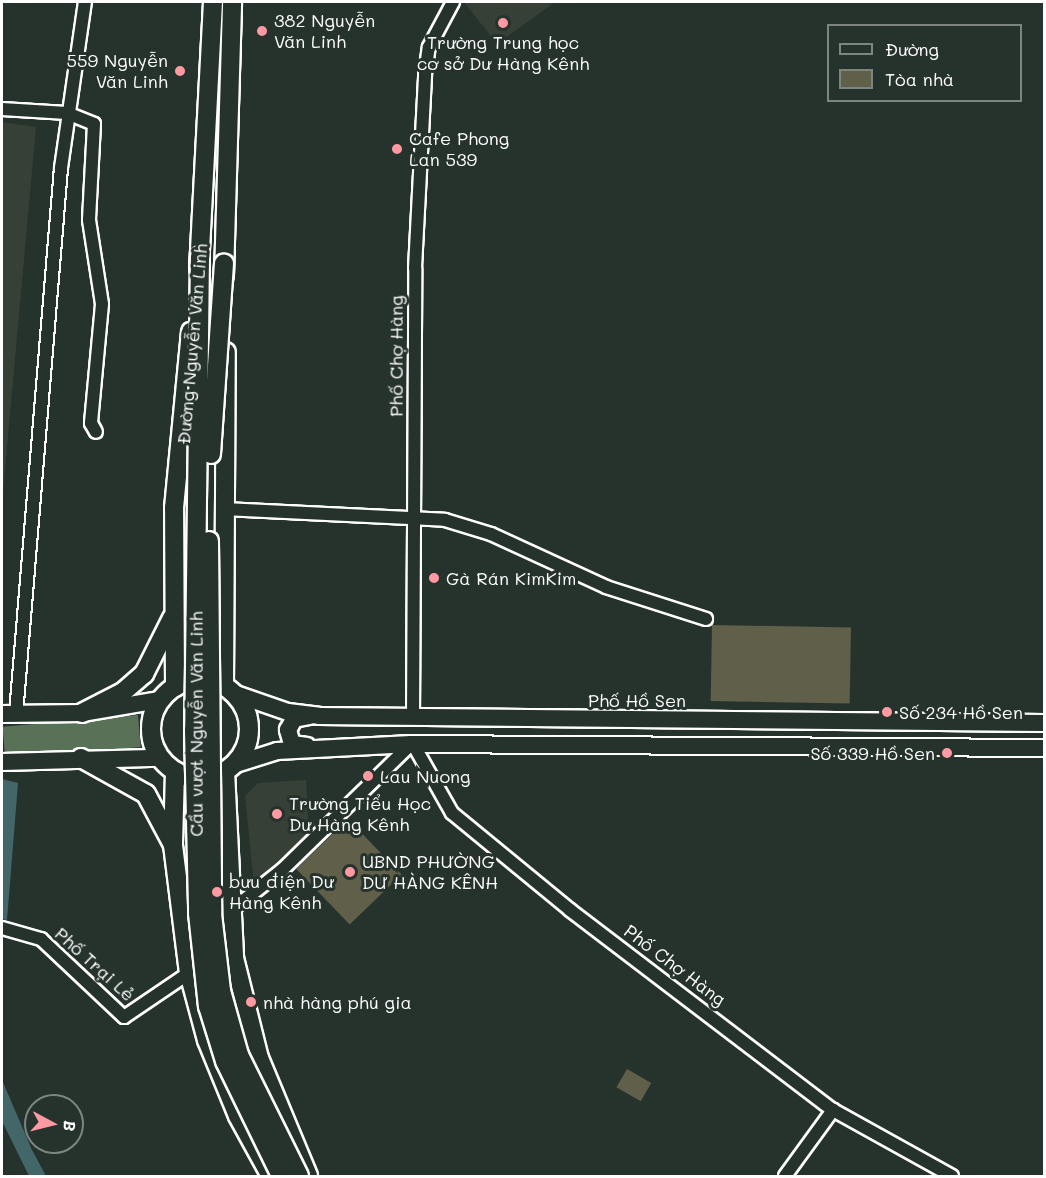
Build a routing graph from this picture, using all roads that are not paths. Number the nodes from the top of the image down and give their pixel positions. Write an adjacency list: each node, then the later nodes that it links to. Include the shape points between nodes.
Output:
1 (85, 2): 6 (street)
2 (213, 2): 7 (highway, Đường Nguyễn Văn Linh)
3 (232, 2): 8 (highway, Đường Nguyễn Văn Linh)
4 (453, 2): 11 (street, Phố Chợ Hàng, via 429,46 425,74 415,268)
5 (2, 109): 6 (street)
6 (67, 113): 9 (street, via 95,127 89,220 102,304 92,423); 19 (street)
7 (200, 256): 13 (highway, Đường Nguyễn Văn Linh, via 174,508); 41 (highway, Cầu vượt Nguyễn Văn Linh, bridge, via 194,730 198,924 211,1017 225,1061)
8 (224, 263): 10 (highway, Đường Nguyễn Văn Linh); 42 (highway, Cầu vượt Nguyễn Văn Linh, bridge, via 215,334 209,508 212,914 221,991 239,1054)
9 (96, 432)
10 (224, 509): 11 (street); 12 (highway, Đường Nguyễn Văn Linh)
11 (414, 519): 14 (street, via 445,520 491,534 606,587); 21 (street, Phố Chợ Hàng)
12 (223, 586): 13 (highway, via 219,597 201,608); 16 (highway, Đường Nguyễn Văn Linh)
13 (176, 601): 15 (highway, Đường Nguyễn Văn Linh); 18 (highway, via 144,674 123,692)
14 (706, 619)
15 (175, 687): 16 (highway, via 199,680); 17 (highway)
16 (228, 689): 20 (main road, Phố Hồ Sen, via 288,712); 31 (highway, via 249,728)
17 (160, 700): 18 (main road); 29 (highway, via 151,734)
18 (82, 713): 19 (main road)
19 (9, 714)
20 (320, 716): 21 (main road, Phố Hồ Sen); 25 (main road, via 294,719 288,730 292,744)
21 (413, 718): 22 (main road, Phố Hồ Sen)
22 (983, 723): 23 (main road, Phố Hồ Sen); 26 (main road)
23 (1044, 723)
24 (412, 744): 25 (main road); 26 (main road); 36 (street, via 266,885); 39 (street, Phố Chợ Hàng, via 452,813)
25 (319, 747): 31 (main road, via 277,751)
26 (984, 747): 27 (main road)
27 (1044, 748)
28 (81, 758): 29 (main road); 30 (main road); 33 (highway, via 146,794)
29 (160, 758): 32 (highway)
30 (2, 762)
31 (229, 768): 32 (highway, via 200,778); 34 (highway)
32 (174, 772): 33 (highway)
33 (173, 845): 35 (highway)
34 (227, 862): 35 (highway, via 215,846 191,845 180,850); 36 (highway)
35 (175, 866): 38 (highway)
36 (228, 913): 43 (highway, via 259,1058)
37 (2, 928): 38 (street, Phố Trại Lẻ, via 41,939 124,1017)
38 (189, 973): 40 (highway, via 207,1040 238,1116)
39 (833, 1110): 44 (street); 45 (street, Phố Chợ Hàng)
40 (271, 1176)
41 (281, 1176)
42 (299, 1176)
43 (308, 1176)
44 (785, 1176)
45 (952, 1176)

